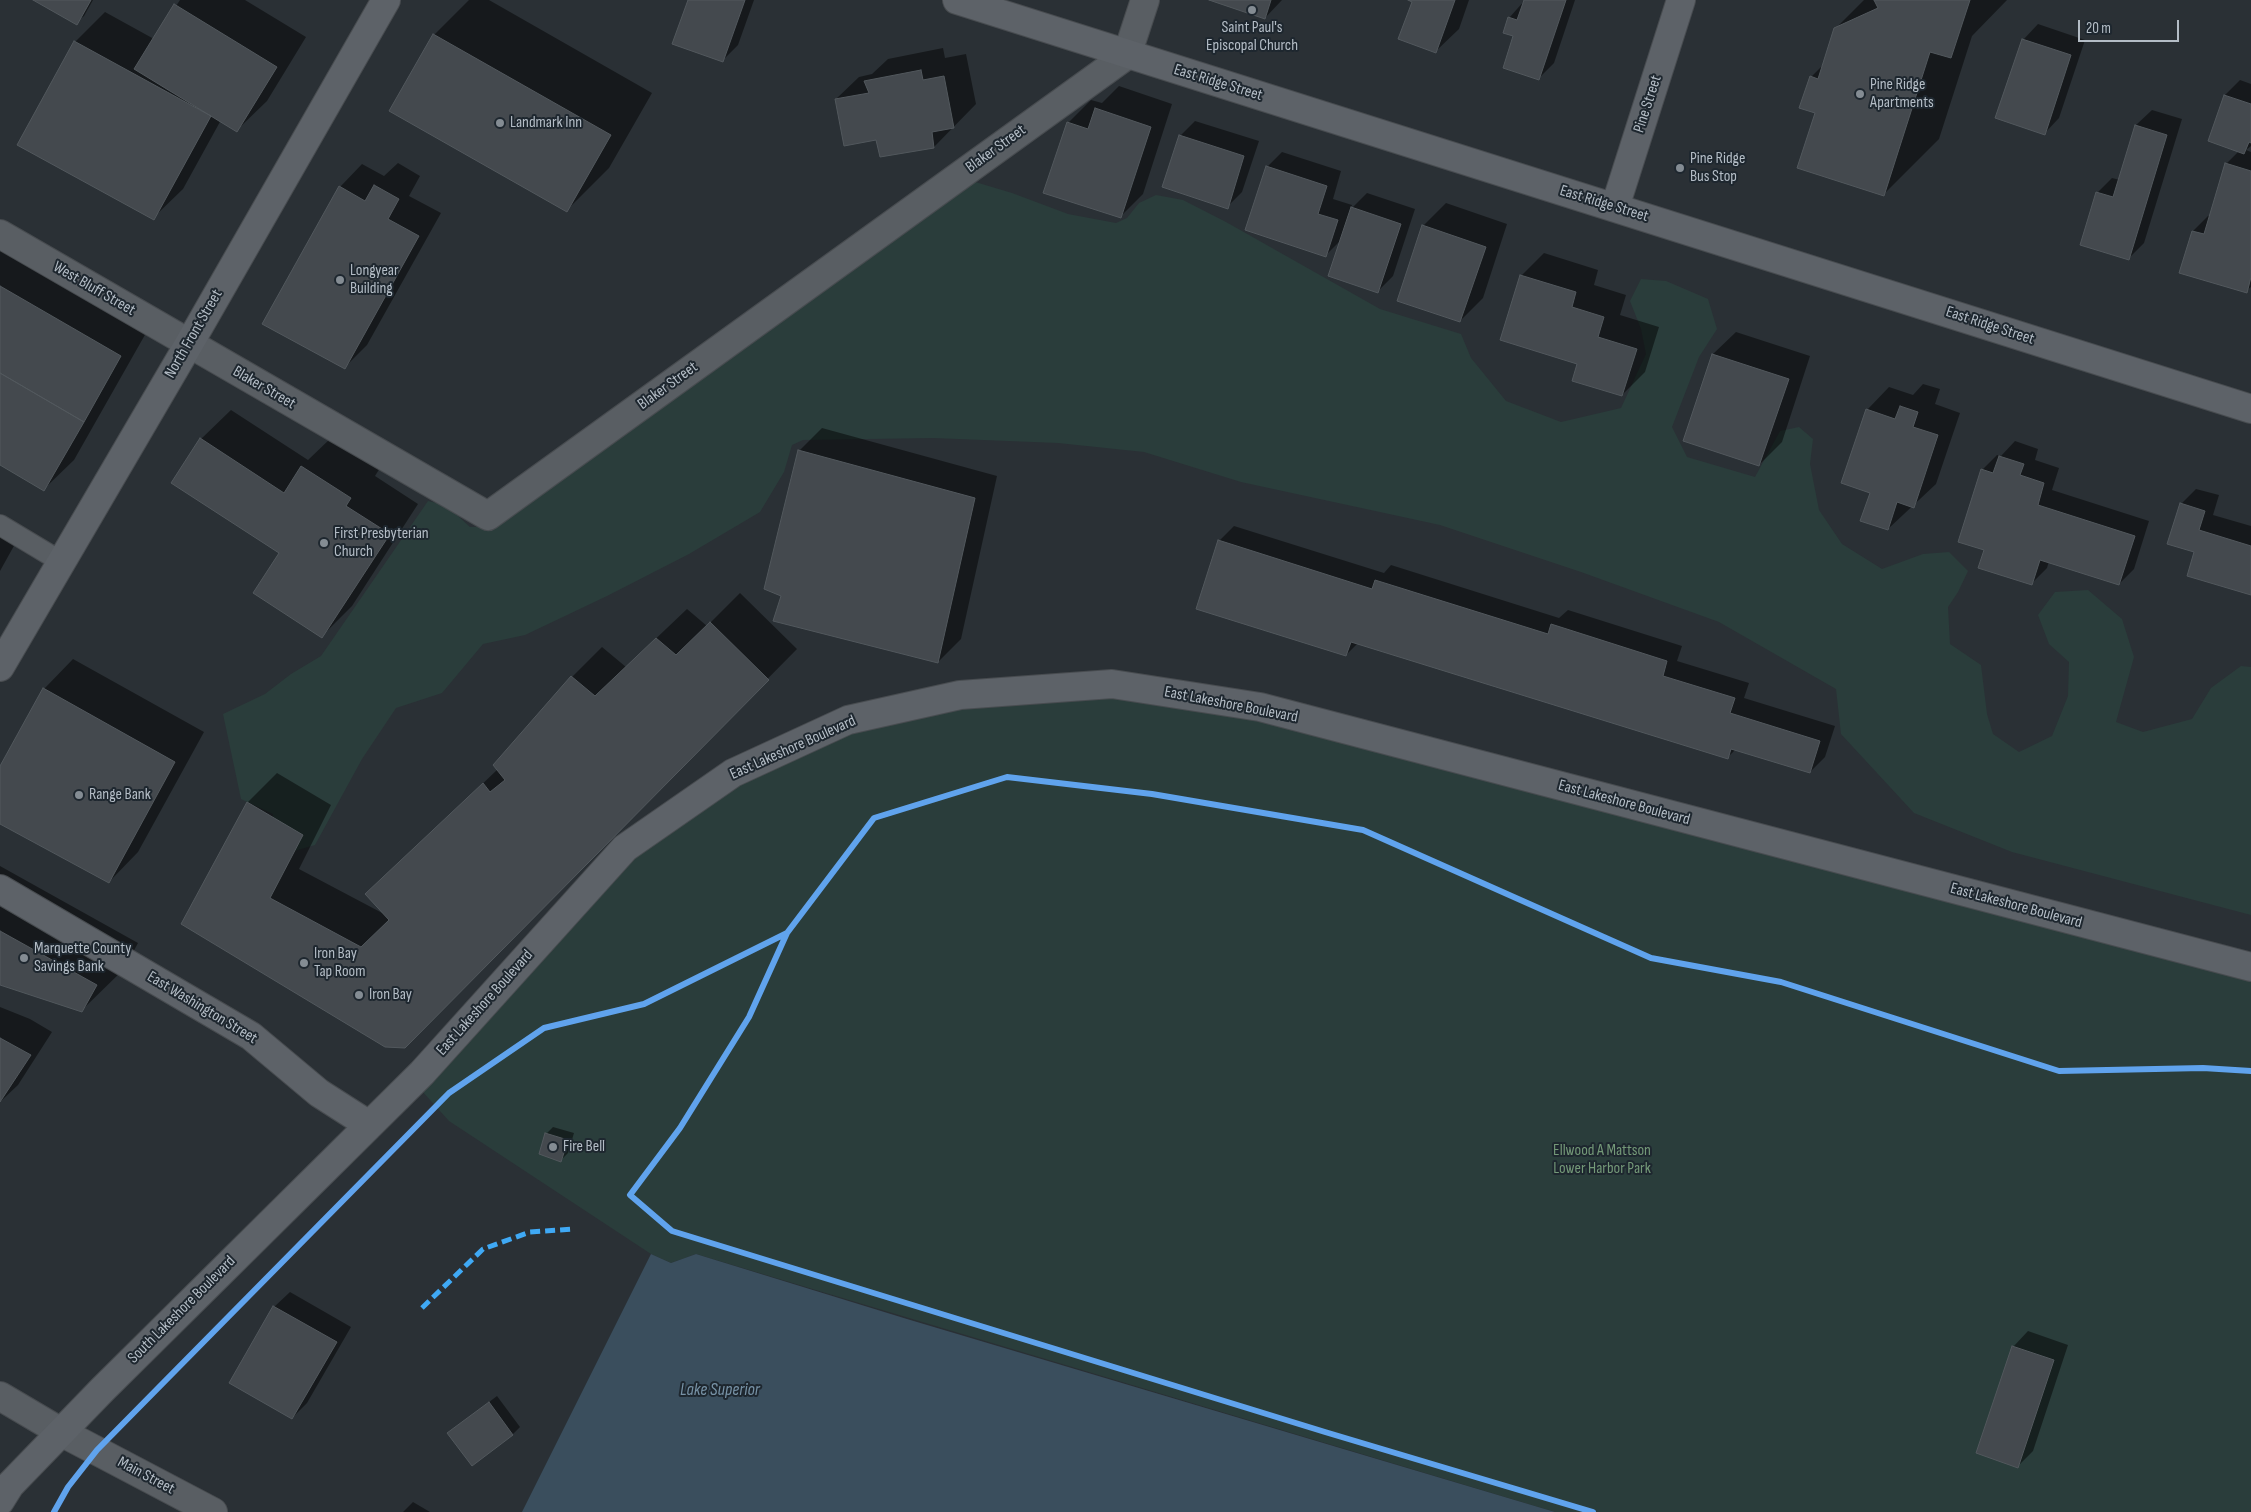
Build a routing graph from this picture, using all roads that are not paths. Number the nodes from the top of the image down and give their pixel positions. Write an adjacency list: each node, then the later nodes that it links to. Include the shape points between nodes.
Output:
1 (386, 0): 8 (street, North Front Street)
2 (957, 0): 5 (street, East Ridge Street)
3 (1145, 0): 5 (street)
4 (1681, 0): 6 (street, Pine Street)
5 (1127, 55): 6 (street, East Ridge Street); 8 (street, Blaker Street, via 488,516)
6 (1615, 207): 9 (street, East Ridge Street)
7 (0, 234): 8 (street, West Bluff Street)
8 (189, 344): 11 (street, North Front Street)
9 (2251, 409)
10 (0, 525): 11 (lane)
11 (60, 561): 12 (street, North Front Street)
12 (0, 666)
13 (0, 889): 15 (street, East Washington Street, via 251,1036 319,1093)
14 (2251, 967): 15 (street, East Lakeshore Boulevard, via 1260,707 1112,684 960,696 848,720 733,773 625,848 422,1073)
15 (369, 1124): 17 (street, South Lakeshore Boulevard)
16 (0, 1396): 17 (street, Main Street)
17 (62, 1432): 18 (street, South Lakeshore Boulevard, via 10,1485); 19 (street, Main Street)
18 (0, 1501)
19 (213, 1512)

